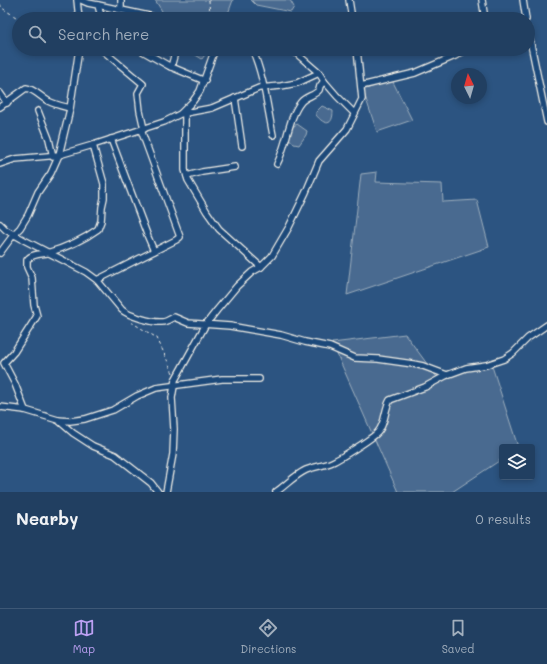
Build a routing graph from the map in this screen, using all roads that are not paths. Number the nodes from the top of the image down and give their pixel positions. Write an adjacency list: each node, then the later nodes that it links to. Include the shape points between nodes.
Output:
1 (77, 0): 9 (street)
2 (81, 0): 7 (street)
3 (121, 0): 8 (street)
4 (349, 0): 12 (street)
5 (482, 0): 13 (street)
6 (523, 0): 14 (street)
7 (98, 4): 8 (street); 10 (street)
8 (121, 9): 11 (street)
9 (78, 12)
10 (100, 12)
11 (134, 12)
12 (351, 12)
13 (484, 12)
14 (525, 12)
15 (78, 56): 35 (street)
16 (110, 56): 40 (street, via 143,84 138,94)
17 (151, 56): 25 (street)
18 (174, 56): 25 (street)
19 (213, 56): 27 (street)
20 (255, 56): 30 (street)
21 (299, 56): 26 (street)
22 (358, 56): 29 (street)
23 (455, 56): 29 (street, via 415,73)
24 (532, 56): 39 (street)
25 (171, 67): 27 (street)
26 (319, 73): 28 (street); 30 (street, via 297,83)
27 (205, 81): 37 (street)
28 (324, 81): 38 (street); 48 (street, via 317,92 300,103)
29 (361, 86): 38 (street, via 362,98)
30 (264, 88): 32 (street); 41 (street)
31 (0, 93): 33 (street)
32 (235, 98): 37 (street, via 212,108); 44 (street)
33 (7, 102): 34 (street); 35 (street, via 26,88 31,88 39,96 58,106)
34 (0, 107)
35 (70, 108): 45 (street)
36 (38, 111): 46 (street)
37 (183, 113): 40 (street); 51 (street)
38 (354, 113): 57 (street, via 346,129 319,161 289,227 272,256)
39 (547, 122)
40 (142, 129): 42 (street); 54 (street, via 180,238)
41 (273, 135)
42 (111, 139): 43 (street); 54 (street)
43 (93, 145): 45 (street); 55 (street, via 104,184 98,230 75,243)
44 (242, 146)
45 (59, 155): 46 (street); 49 (street)
46 (53, 156): 47 (street, via 15,159); 49 (street)
47 (0, 164)
48 (277, 164)
49 (54, 166): 53 (street, via 28,215)
50 (235, 167): 51 (street)
51 (187, 176): 57 (street, via 220,229)
52 (0, 224): 53 (street)
53 (14, 234): 55 (street); 56 (street)
54 (154, 251): 58 (street)
55 (49, 252): 58 (street); 65 (street, via 31,256 27,260 37,316 4,363)
56 (0, 254)
57 (261, 267): 59 (street, via 237,286)
58 (97, 280): 59 (street, via 126,313 160,322 174,317 188,323)
59 (206, 324): 61 (street, via 281,335 330,347 355,358 413,364); 63 (street)
60 (547, 325): 61 (street, via 504,359)
61 (447, 375): 69 (street, via 425,387 390,400 378,433 340,459 306,470)
62 (259, 379): 63 (street, via 222,379)
63 (173, 387): 66 (street, via 156,388 96,416 70,421); 68 (street, via 173,454)
64 (0, 406): 65 (street)
65 (25, 410): 66 (street)
66 (58, 420): 67 (street, via 93,446 115,455 151,483)
67 (158, 492)
68 (166, 492)
69 (276, 492)

